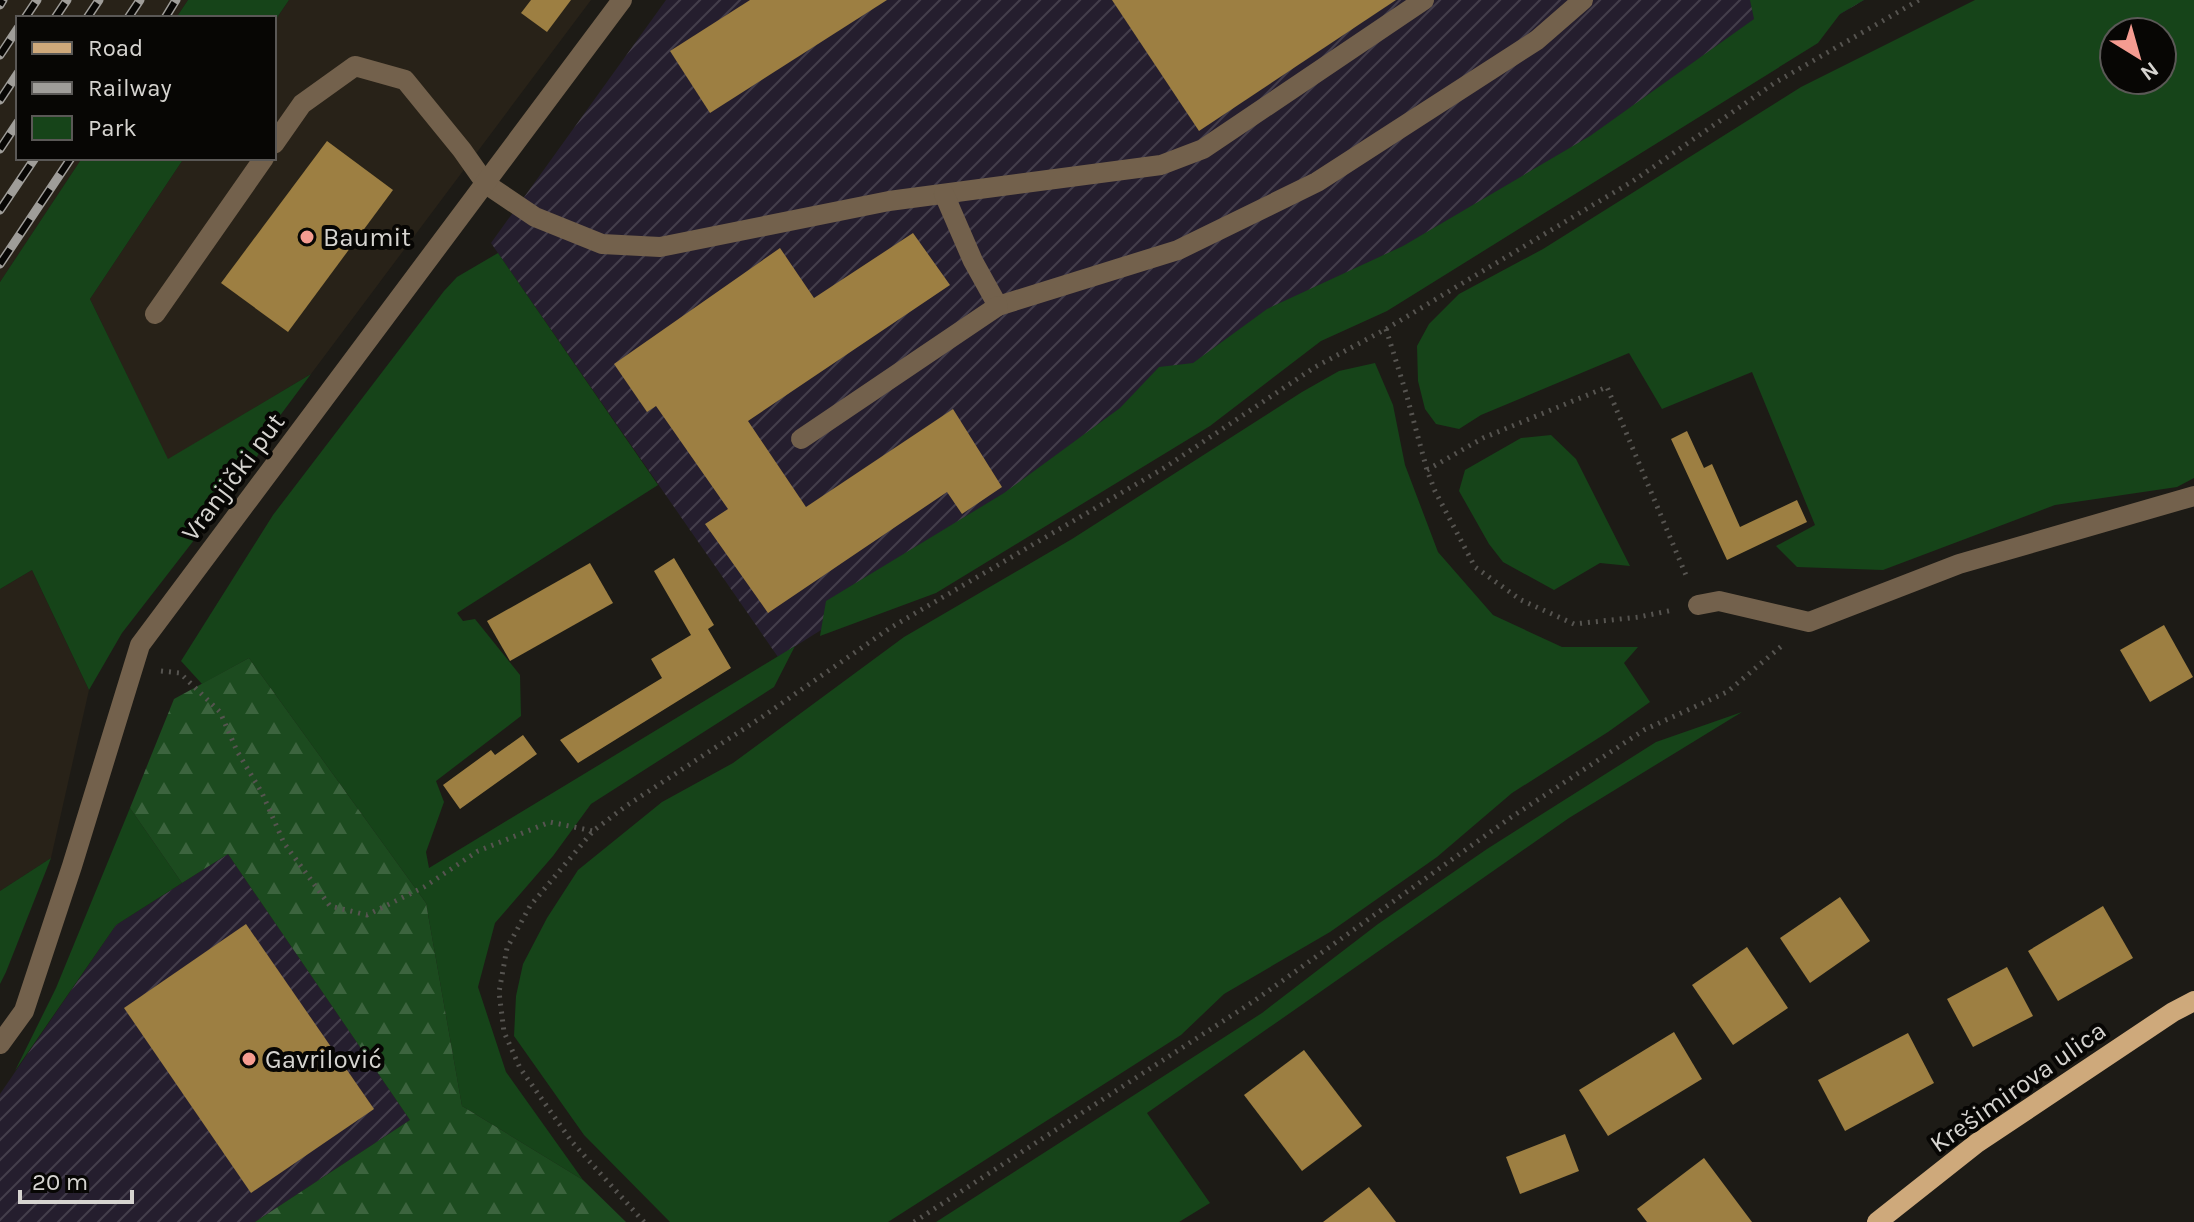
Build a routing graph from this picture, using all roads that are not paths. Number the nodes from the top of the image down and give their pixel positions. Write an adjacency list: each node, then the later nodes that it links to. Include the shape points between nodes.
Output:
1 (622, 0): 8 (street, Vranjički put)
2 (1424, 0): 9 (street, via 1203,149 1161,165)
3 (1583, 0): 10 (street, via 1537,40 1317,182 1178,250)
4 (302, 104): 5 (street); 6 (street); 8 (street, via 355,66 405,80)
5 (276, 115)
6 (276, 141)
7 (263, 160): 11 (street)
8 (486, 184): 9 (street, via 535,217 602,244 660,247); 16 (street, Vranjički put, via 140,645 24,1011)
9 (944, 194): 10 (street)
10 (998, 306): 12 (street)
11 (155, 314)
12 (801, 439)
13 (2194, 496): 14 (street, via 1959,564 1809,622 1719,601)
14 (1698, 605)
15 (2194, 1001): 17 (main road, Krešimirova ulica, via 1977,1143)
16 (0, 1044)
17 (1877, 1222)

